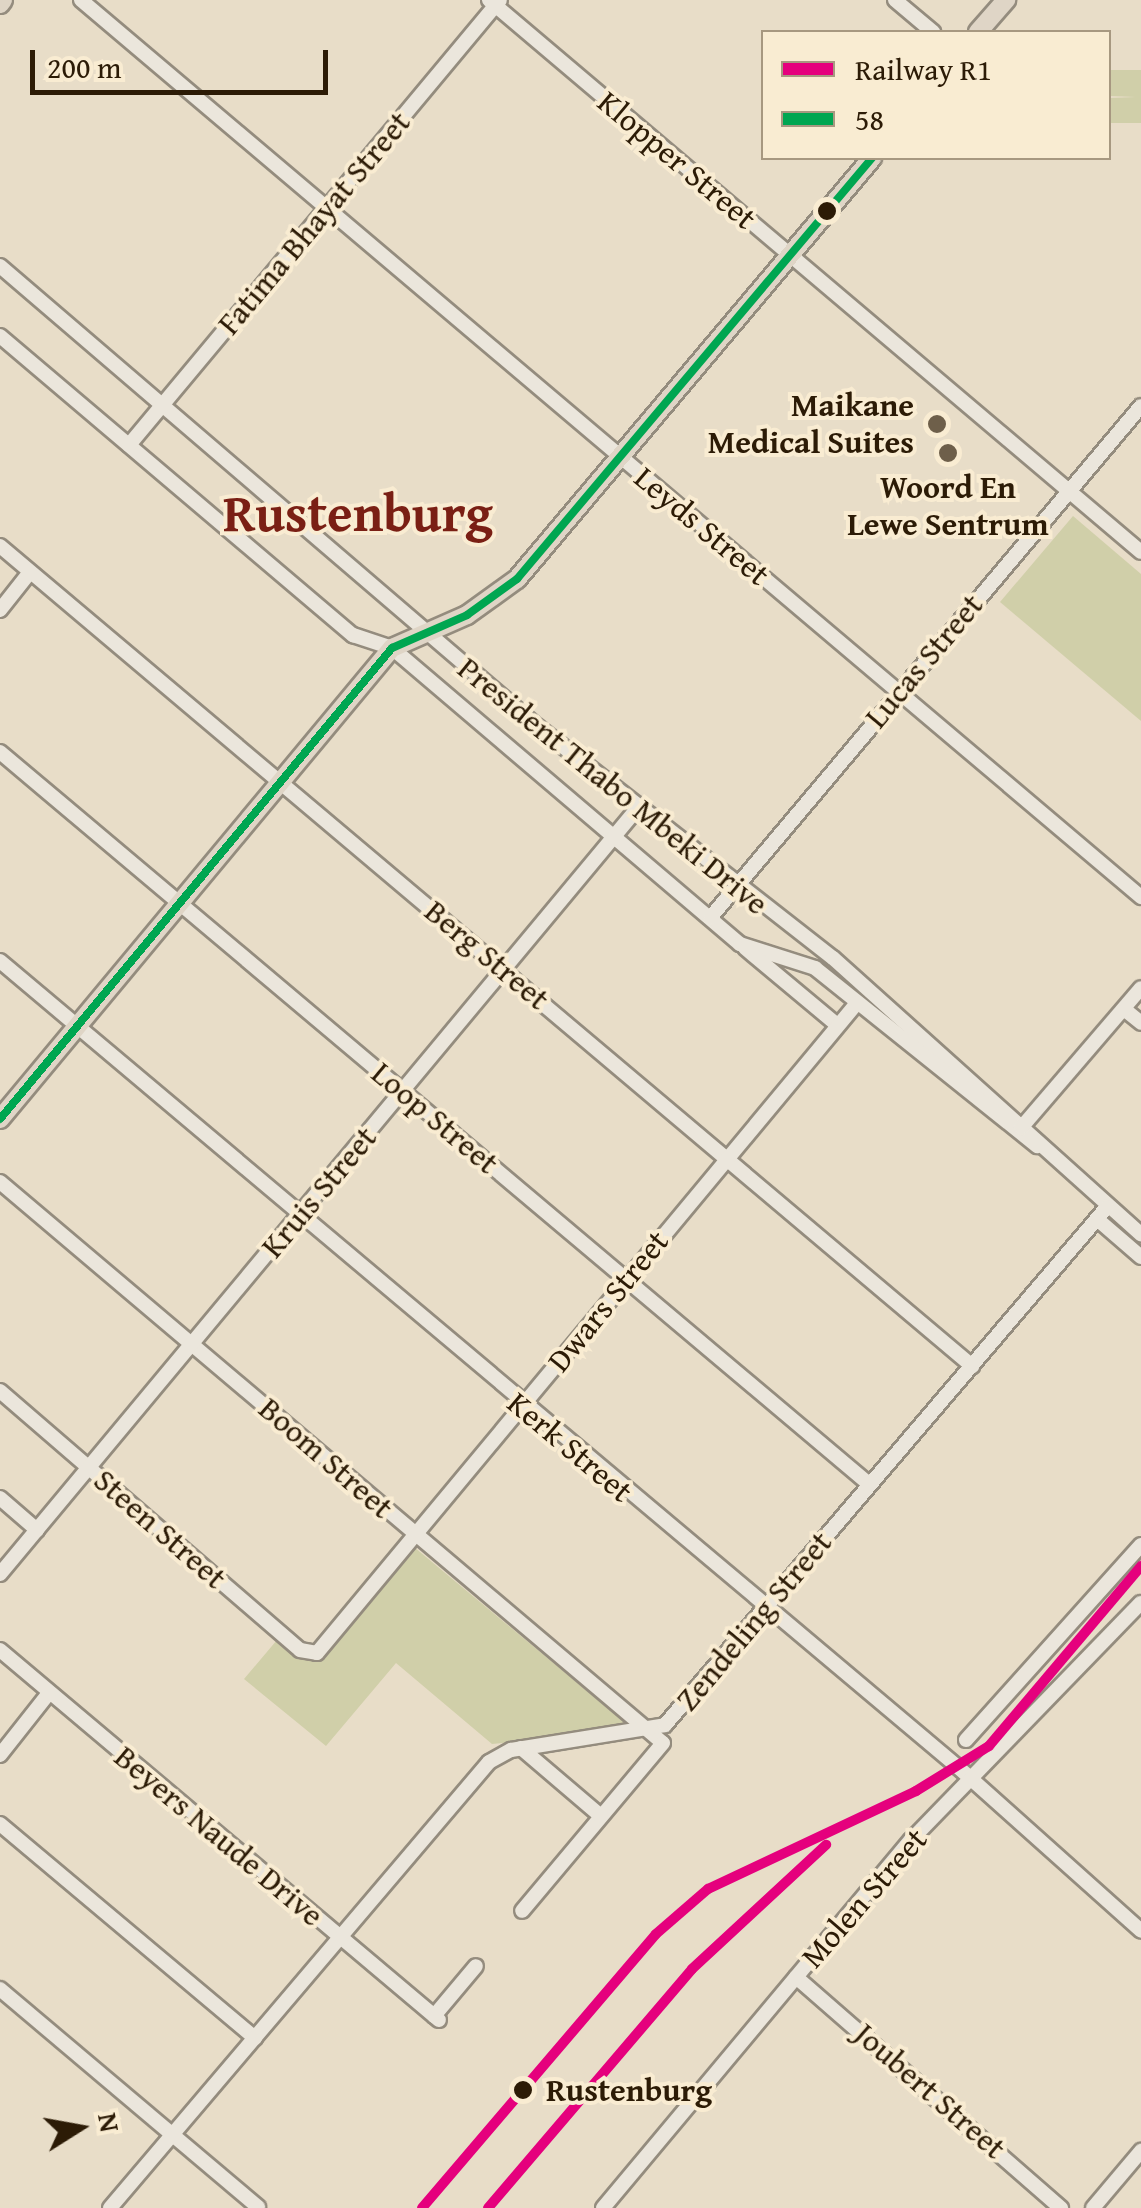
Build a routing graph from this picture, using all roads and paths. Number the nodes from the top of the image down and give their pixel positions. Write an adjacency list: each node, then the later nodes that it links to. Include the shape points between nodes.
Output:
1 (81, 0): 8 (street, Leyds Street)
2 (895, 0): 5 (street)
3 (1006, 0): 6 (main road)
4 (495, 2): 8 (street, Fatima Bhayat Street); 9 (street, Klopper Street)
5 (931, 30)
6 (980, 30)
7 (870, 160): 9 (main road)
8 (328, 207): 12 (street, Fatima Bhayat Street); 15 (street, Leyds Street)
9 (789, 254): 15 (main road); 16 (street, Klopper Street)
10 (0, 266): 12 (street, President Thabo Mbeki Drive)
11 (0, 336): 14 (street, President Thabo Mbeki Drive)
12 (164, 403): 14 (street, Fatima Bhayat Street); 21 (street, President Thabo Mbeki Drive)
13 (1141, 406): 16 (street, Lucas Street)
14 (128, 445): 22 (street, President Thabo Mbeki Drive, via 353,635)
15 (620, 456): 21 (main road, via 499,595); 23 (street, Leyds Street)
16 (1070, 491): 18 (street, Klopper Street); 23 (street, Lucas Street)
17 (0, 546): 19 (street, Berg Street)
18 (1141, 552)
19 (30, 572): 20 (street); 25 (street, Berg Street)
20 (0, 610)
21 (430, 636): 22 (main road); 26 (street, President Thabo Mbeki Drive)
22 (392, 648): 25 (main road); 27 (street, President Thabo Mbeki Drive)
23 (900, 690): 28 (street, Lucas Street); 29 (street, Leyds Street)
24 (0, 752): 30 (street, Loop Street)
25 (280, 783): 30 (main road); 34 (street, Berg Street)
26 (637, 808): 27 (street, Kruis Street); 28 (street, President Thabo Mbeki Drive)
27 (614, 835): 31 (street, President Thabo Mbeki Drive); 34 (street, Kruis Street)
28 (734, 888): 31 (street, Lucas Street); 43 (street, President Thabo Mbeki Drive, via 833,958)
29 (1141, 896)
30 (181, 902): 39 (main road); 41 (street, Loop Street)
31 (710, 918): 32 (street, President Thabo Mbeki Drive)
32 (740, 944): 36 (street, President Thabo Mbeki Drive, via 814,968); 40 (street)
33 (0, 961): 39 (street, Kerk Street)
34 (504, 968): 41 (street, Kruis Street); 44 (street, Berg Street)
35 (1141, 988): 37 (street)
36 (856, 1003): 40 (street, Dwars Street); 43 (street, President Thabo Mbeki Drive)
37 (1124, 1009): 38 (street); 43 (street)
38 (1141, 1023)
39 (76, 1025): 42 (main road); 47 (street, Kerk Street)
40 (836, 1025): 44 (street, Dwars Street)
41 (404, 1090): 47 (street, Kruis Street); 51 (street, Loop Street)
42 (0, 1118)
43 (1018, 1127): 46 (street, President Thabo Mbeki Drive)
44 (725, 1159): 51 (street, Dwars Street); 53 (street, Berg Street)
45 (0, 1182): 52 (street, Boom Street)
46 (1108, 1207): 48 (street, Zendeling Street); 49 (street, President Thabo Mbeki Drive)
47 (298, 1217): 52 (street, Kruis Street); 55 (street, Kerk Street)
48 (1097, 1220): 50 (street); 53 (street, Zendeling Street)
49 (1140, 1233)
50 (1141, 1257)
51 (626, 1280): 55 (street, Dwars Street); 57 (street, Loop Street)
52 (190, 1342): 56 (street, Kruis Street); 60 (street, Boom Street)
53 (972, 1366): 57 (street, Zendeling Street)
54 (0, 1391): 56 (street, Steen Street)
55 (522, 1407): 60 (street, Dwars Street); 64 (street, Kerk Street)
56 (88, 1466): 59 (street, Kruis Street); 65 (street, Steen Street, via 300,1650)
57 (869, 1484): 64 (street, Zendeling Street)
58 (0, 1498): 59 (street)
59 (36, 1530): 62 (street, Kruis Street)
60 (416, 1535): 65 (street, Dwars Street); 68 (street, Boom Street)
61 (1141, 1545): 69 (street)
62 (0, 1574)
63 (1141, 1603): 72 (street, Molen Street)
64 (764, 1610): 68 (street, Zendeling Street); 72 (street, Kerk Street)
65 (323, 1647)
66 (0, 1650): 67 (street, Beyers Naude Drive)
67 (49, 1693): 71 (street); 77 (street, Beyers Naude Drive)
68 (651, 1733): 70 (street, Zendeling Street); 73 (street, via 663,1744)
69 (966, 1740)
70 (521, 1748): 73 (street); 77 (street, Zendeling Street, via 488,1762)
71 (0, 1755)
72 (974, 1785): 76 (street, Kerk Street); 79 (street, Molen Street, via 911,1840)
73 (601, 1816): 75 (street)
74 (0, 1824): 81 (street)
75 (522, 1910)
76 (1141, 1932)
77 (338, 1936): 78 (street, Beyers Naude Drive, via 437,2018); 81 (street, Zendeling Street)
78 (476, 1966)
79 (796, 1977): 86 (street, Molen Street); 87 (street, Joubert Street)
80 (0, 1989): 82 (street)
81 (255, 2038): 82 (street, Zendeling Street)
82 (172, 2132): 84 (street); 85 (street, Zendeling Street)
83 (1141, 2152): 88 (street)
84 (258, 2207)
85 (110, 2208)
86 (604, 2208)
87 (1061, 2208)
88 (1093, 2208)

